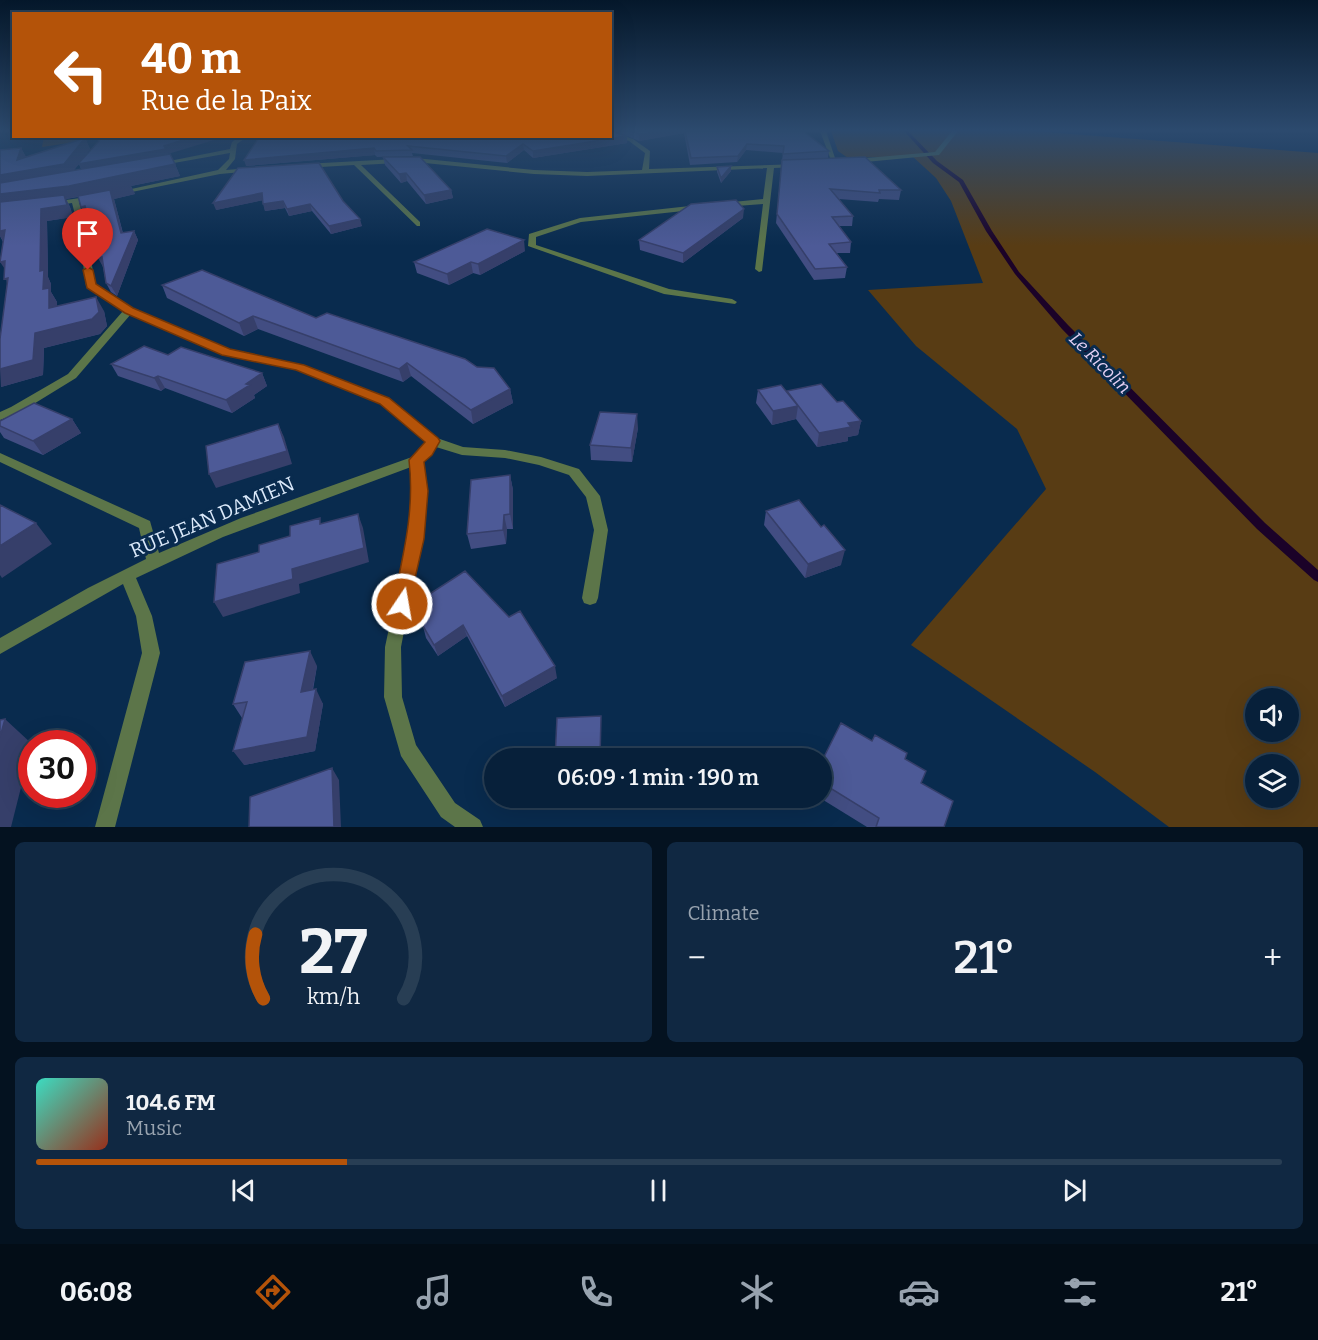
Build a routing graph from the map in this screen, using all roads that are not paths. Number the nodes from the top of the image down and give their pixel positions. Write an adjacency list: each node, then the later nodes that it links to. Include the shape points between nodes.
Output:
1 (222, 170): 7 (street)
2 (255, 170): 7 (street)
3 (362, 170): 14 (street)
4 (510, 170): 8 (street)
5 (696, 170): 8 (street)
6 (771, 170): 11 (street)
7 (220, 172): 9 (street)
8 (645, 172)
9 (109, 195)
10 (98, 197): 12 (street)
11 (768, 201): 15 (street); 16 (street, via 580,220 532,236 532,246 667,292)
12 (75, 202): 13 (street); 17 (street, via 91,286)
13 (43, 206)
14 (417, 224)
15 (759, 269)
16 (732, 302)
17 (129, 310): 18 (street, via 72,376); 19 (street, via 227,352 300,367 384,401)
18 (0, 416)
19 (433, 441): 21 (street, RUE JEAN DAMIEN); 24 (street, via 462,451 541,461 574,472 593,496 601,530)
20 (0, 457): 22 (street, via 145,525)
21 (417, 460): 22 (street, RUE JEAN DAMIEN, via 241,525); 27 (street, via 420,491 415,539 393,647 393,697 408,749 448,810)
22 (154, 562): 23 (street, RUE JEAN DAMIEN)
23 (127, 576): 25 (street, RUE JEAN DAMIEN); 26 (street, via 144,616 151,653)
24 (590, 598)
25 (0, 647)
26 (105, 827)
27 (473, 827)

